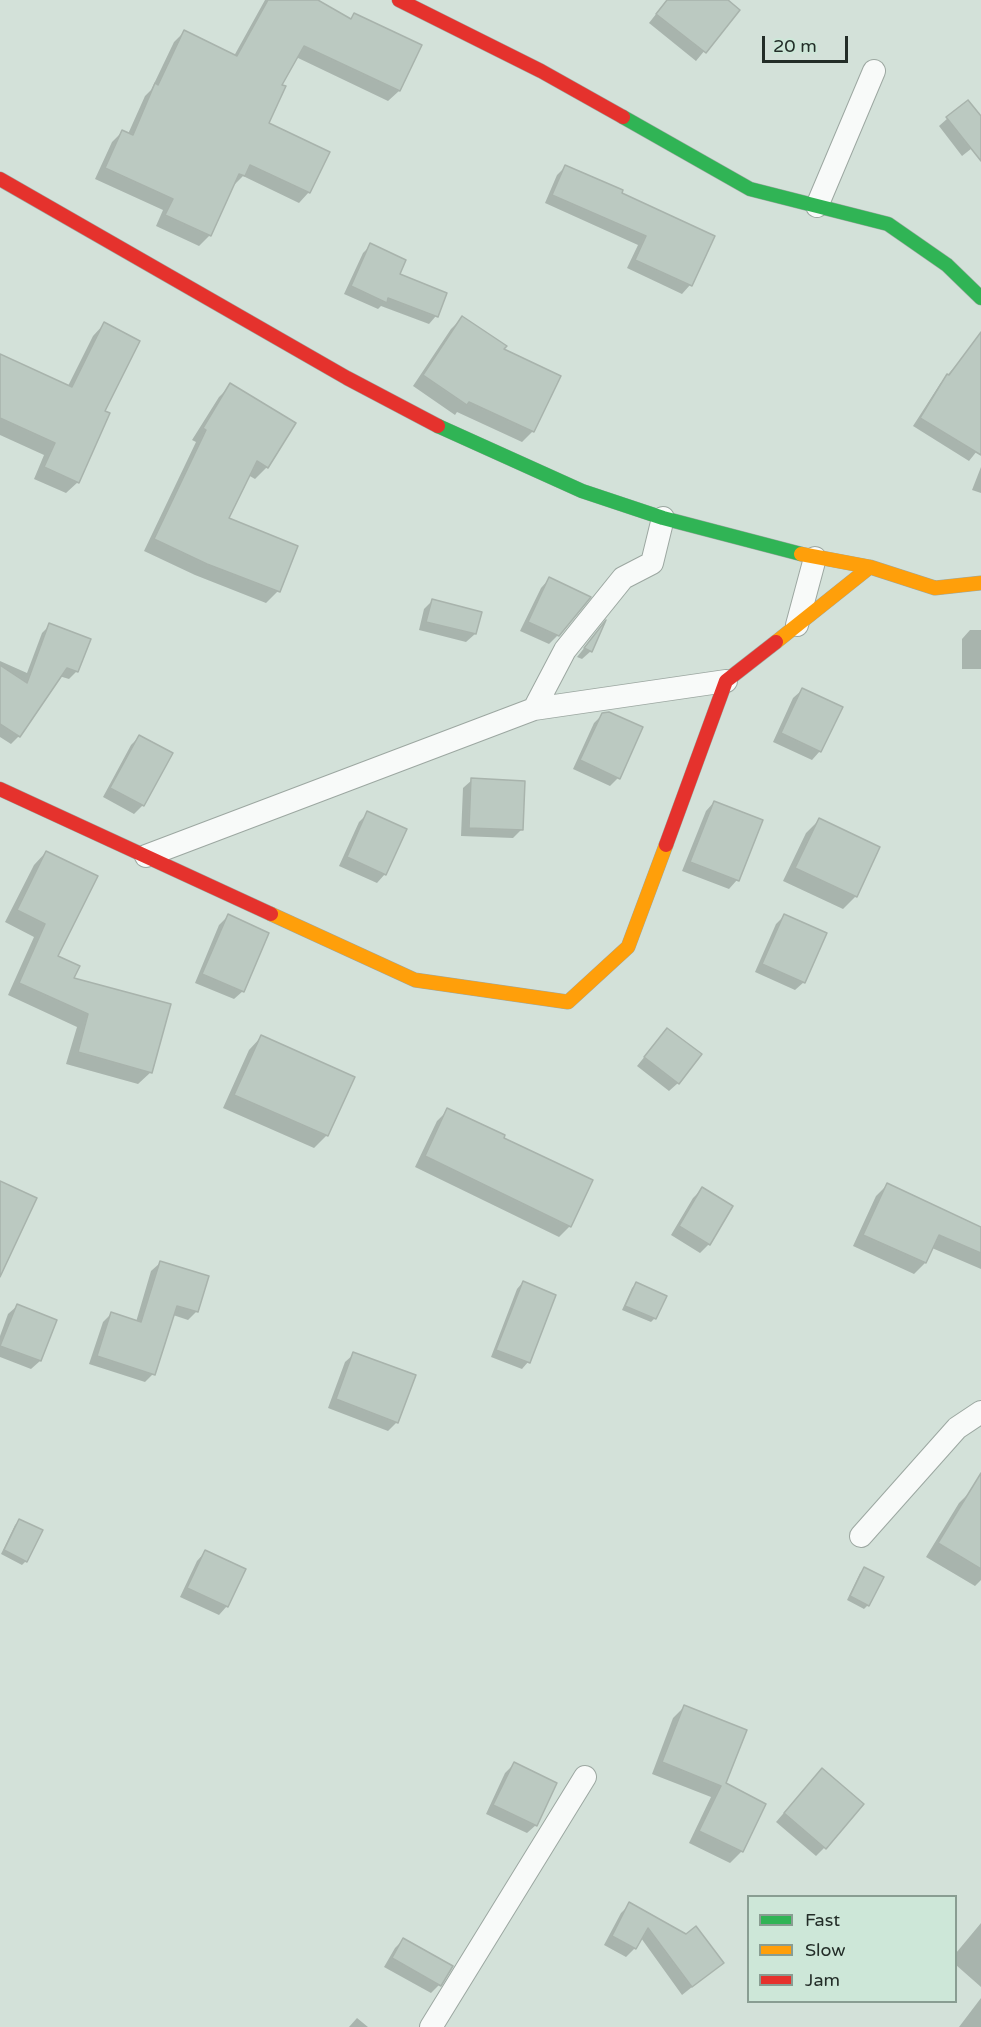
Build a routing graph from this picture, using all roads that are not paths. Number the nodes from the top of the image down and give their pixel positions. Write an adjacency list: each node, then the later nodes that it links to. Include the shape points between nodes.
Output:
1 (399, 0): 4 (street, via 542,71 750,189)
2 (874, 70): 4 (street)
3 (0, 179): 6 (street, via 419,417 582,491)
4 (817, 206): 5 (street, via 888,224 947,265)
5 (981, 298)
6 (663, 518): 7 (street); 12 (street, via 652,563 623,578 565,650)
7 (815, 558): 8 (street); 10 (street)
8 (870, 567): 9 (street, via 935,588); 10 (street)
9 (981, 583)
10 (797, 625): 11 (street)
11 (726, 681): 12 (street); 14 (street, via 628,946 568,1002 415,980)
12 (534, 709): 14 (street)
13 (0, 789): 14 (street)
14 (146, 856)
15 (981, 1412): 16 (street, via 957,1428)
16 (861, 1536)
17 (585, 1777): 18 (street)
18 (431, 2027)

